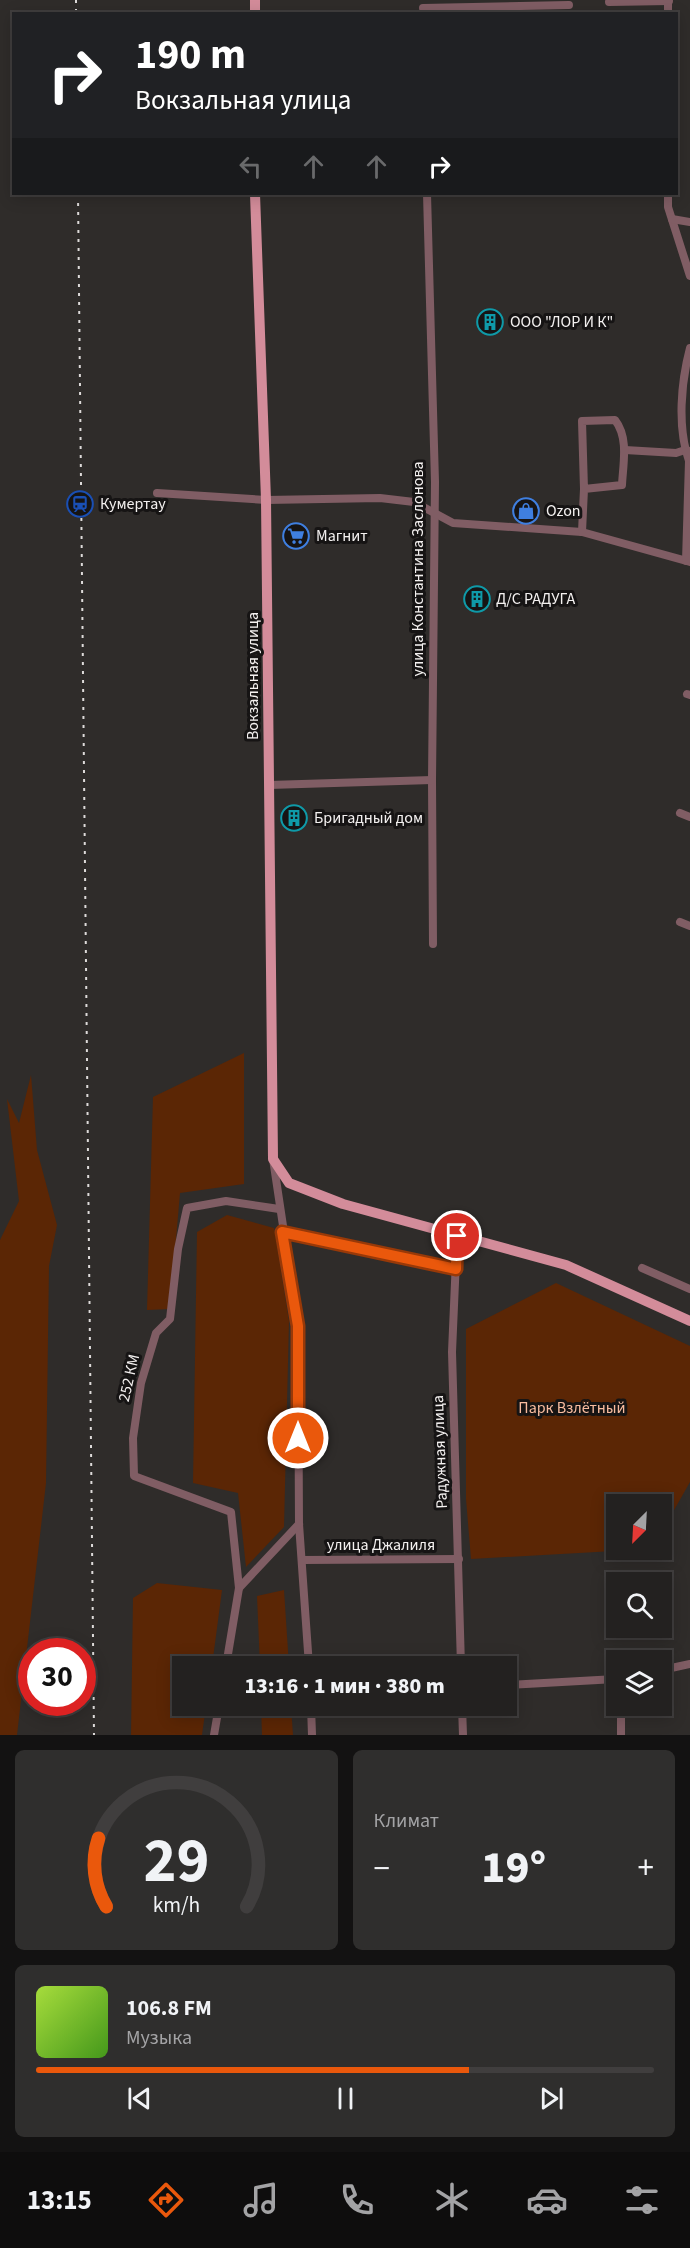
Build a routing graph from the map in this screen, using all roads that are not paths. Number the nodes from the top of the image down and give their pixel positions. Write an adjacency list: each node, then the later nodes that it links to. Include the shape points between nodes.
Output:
1 (668, 0): 2 (street)
2 (609, 2)
3 (569, 5): 4 (street)
4 (423, 7)
5 (255, 195): 16 (main road, Вокзальная улица)
6 (427, 195): 17 (street, улица Константина Заслонова)
7 (668, 195): 8 (street)
8 (672, 219): 9 (street); 10 (street)
9 (690, 222)
10 (690, 276)
11 (690, 348): 13 (street, via 682,422)
12 (625, 450): 13 (street); 14 (street, via 622,485); 14 (street, via 621,428 615,420 582,421)
13 (687, 451): 19 (street)
14 (584, 489): 18 (street)
15 (157, 493): 16 (street)
16 (266, 500): 17 (street, via 380,498 414,502); 21 (main road, Вокзальная улица)
17 (434, 512): 18 (street, via 453,522); 20 (street, улица Константина Заслонова)
18 (582, 532): 19 (street)
19 (688, 562)
20 (432, 780): 21 (street); 26 (street, улица Константина Заслонова)
21 (268, 785): 27 (main road, Вокзальная улица)
22 (680, 813): 23 (street)
23 (690, 817)
24 (680, 922): 25 (street)
25 (690, 926)
26 (433, 945)
27 (273, 1159): 28 (street); 30 (main road, via 289,1183 343,1204)
28 (279, 1209): 29 (street); 38 (street, 252 КМ, via 226,1201 187,1208 170,1319 156,1333 141,1383 133,1438 134,1476 231,1512)
29 (282, 1232): 32 (street); 35 (street, via 298,1326)
30 (457, 1236): 32 (street, Радужная улица); 34 (main road, via 566,1265)
31 (642, 1268): 33 (street)
32 (456, 1269): 36 (street, Радужная улица, via 452,1352)
33 (690, 1289)
34 (690, 1321)
35 (299, 1524): 37 (street); 38 (street)
36 (459, 1559): 37 (street, улица Джалиля); 41 (street, Радужная улица)
37 (302, 1560): 40 (street)
38 (239, 1588): 39 (street)
39 (228, 1656)
40 (308, 1656)
41 (461, 1656)
42 (690, 1664): 43 (street)
43 (672, 1668)
44 (606, 1680): 45 (street)
45 (517, 1684)
46 (217, 1716): 50 (street)
47 (311, 1716): 51 (street)
48 (462, 1716): 52 (street)
49 (621, 1716): 53 (street)
50 (214, 1735)
51 (312, 1735)
52 (463, 1735)
53 (621, 1735)

